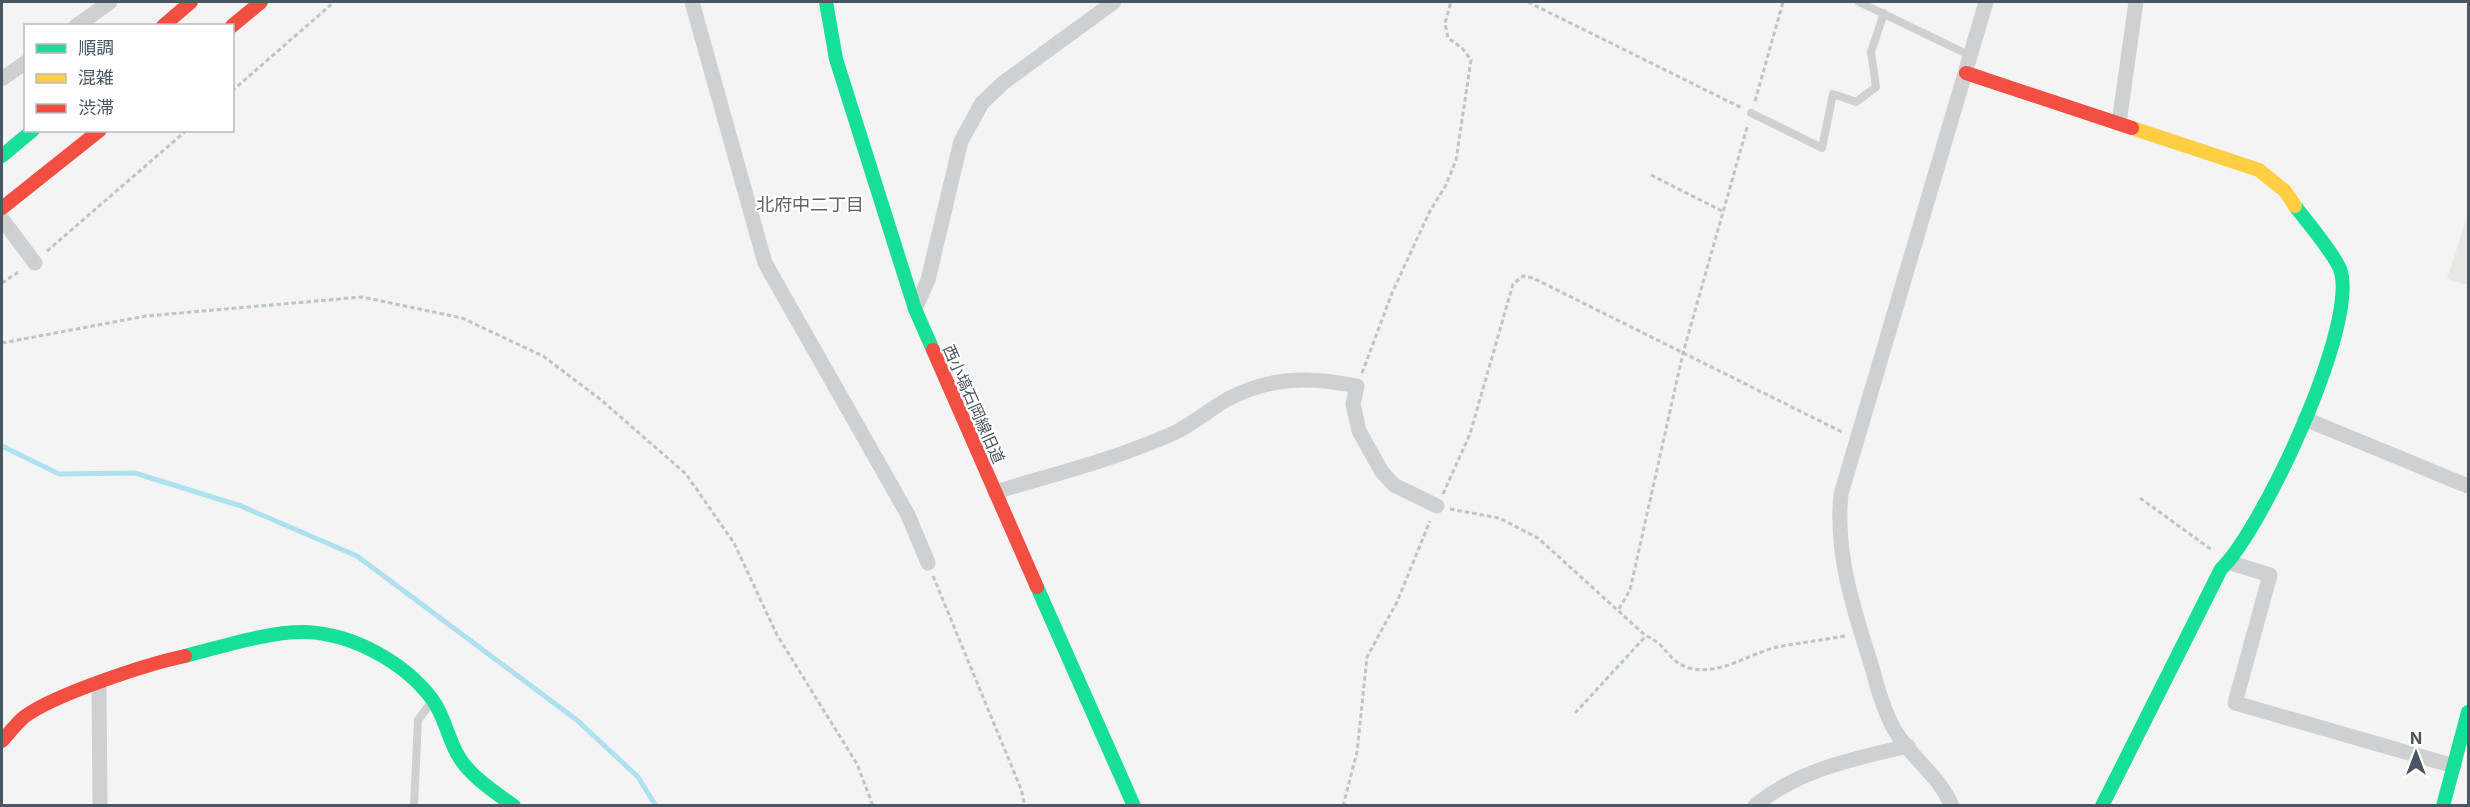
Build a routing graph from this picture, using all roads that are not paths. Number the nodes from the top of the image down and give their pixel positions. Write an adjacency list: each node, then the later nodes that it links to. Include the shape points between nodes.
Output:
1 (110, 2): 11 (street)
2 (191, 2): 12 (main road)
3 (261, 2): 13 (main road)
4 (692, 2): 32 (street, via 765,263 908,515)
5 (826, 2): 26 (main road, 西小塙石岡線旧道, via 836,59)
6 (1114, 2): 26 (street, via 1003,83 970,121 928,280)
7 (1859, 2): 10 (lane)
8 (1986, 2): 14 (street)
9 (2136, 2): 19 (street)
10 (1884, 13): 14 (lane); 18 (lane, via 1871,52 1876,87 1856,102 1833,94 1822,148)
11 (79, 24)
12 (165, 24)
13 (234, 24)
14 (1972, 56): 16 (street)
15 (24, 63): 17 (street)
16 (1966, 73): 19 (main road); 37 (street, via 1841,494 1838,520 1845,580 1861,634 1883,704 1894,730)
17 (2, 79)
18 (1751, 113)
19 (2119, 123): 27 (main road, via 2259,170 2285,191 2340,270 2342,297 2331,352)
20 (31, 132): 22 (main road)
21 (97, 132): 23 (main road)
22 (2, 156)
23 (2, 208)
24 (2, 219): 25 (street)
25 (35, 262)
26 (915, 309): 29 (main road, 西小塙石岡線旧道)
27 (2305, 419): 28 (street); 31 (main road, via 2236,555)
28 (2469, 486)
29 (995, 492): 30 (street, via 1108,459 1176,432 1228,399 1257,386 1293,378 1319,378 1358,386 1353,404 1359,431 1382,472 1394,485); 42 (main road, 西小塙石岡線旧道)
30 (1437, 506)
31 (2228, 562): 38 (street, via 2270,575 2235,703); 45 (main road, via 2221,568)
32 (928, 563)
33 (99, 684): 34 (main road, via 179,657 281,634 307,632 357,643 399,666); 36 (main road, via 40,706); 39 (street)
34 (433, 700): 40 (lane, via 418,720); 41 (main road, via 460,759)
35 (2469, 712): 38 (main road)
36 (2, 741)
37 (1908, 746): 43 (street, via 1824,769 1767,795); 44 (street, via 1938,780)
38 (2454, 766): 46 (main road)
39 (100, 806)
40 (414, 806)
41 (514, 806)
42 (1134, 806)
43 (1755, 806)
44 (1952, 806)
45 (2102, 806)
46 (2443, 806)

